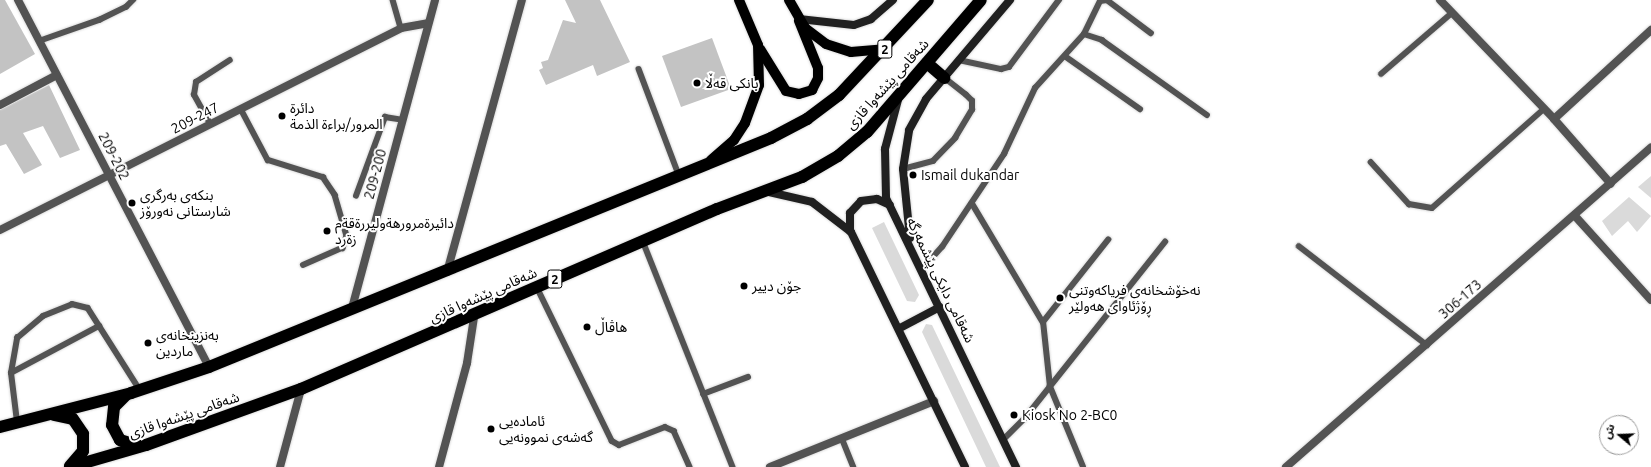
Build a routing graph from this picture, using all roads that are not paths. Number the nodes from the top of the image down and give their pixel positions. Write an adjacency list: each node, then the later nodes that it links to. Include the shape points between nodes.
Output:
1 (18, 0): 21 (street, 209-202)
2 (133, 0): 21 (lane, via 126,7 99,20)
3 (393, 0): 17 (lane)
4 (435, 0): 16 (street, 209-200)
5 (522, 0): 62 (street)
6 (739, 0): 22 (main road)
7 (789, 0): 15 (main road)
8 (893, 0): 15 (street, via 871,19 854,25)
9 (928, 0): 23 (highway, شەقامی پێشەوا قازی / 2)
10 (981, 0): 27 (highway, شەقامی پێشەوا قازی / 2)
11 (1010, 0): 26 (street)
12 (1059, 0): 26 (lane, via 1009,67 1001,69)
13 (1440, 0): 14 (street)
14 (1452, 13): 29 (lane); 36 (street)
15 (799, 20): 22 (main road, via 819,72 816,85 809,92 796,94 784,88); 23 (main road, via 814,36 834,48 860,52)
16 (428, 24): 17 (street, 209-247); 39 (street, 209-200)
17 (401, 28): 34 (street, 209-247)
18 (1651, 30): 38 (street)
19 (1151, 33): 20 (lane, via 1108,0 1100,1)
20 (1084, 34): 24 (lane); 37 (lane, via 1102,40)
21 (39, 41): 30 (street, 209-202)
22 (758, 45): 43 (main road, via 759,85 745,123 724,149)
23 (886, 48): 43 (highway, شەقامی پێشەوا قازی / 2, via 839,96 806,119 771,138)
24 (1064, 56): 35 (lane); 50 (lane, via 1034,88 1004,154)
25 (230, 60): 40 (lane, via 196,82 194,95)
26 (959, 60): 31 (street)
27 (927, 63): 31 (highway); 32 (highway, شەقامی پێشەوا قازی / 2)
28 (639, 69): 46 (lane)
29 (1381, 74)
30 (57, 75): 33 (street); 45 (street, 209-202)
31 (944, 78): 44 (street, via 926,98 909,130); 44 (lane, via 972,101 972,110 955,138 933,161)
32 (898, 98): 48 (highway, شەقامی پێشەوا قازی / 2, via 867,132 838,156); 51 (street, شەقامی دایکی پێشمەرگە, via 884,162 884,186)
33 (0, 105)
34 (242, 109): 40 (street, 209-247); 60 (lane, via 268,160 323,176 335,195 348,236 343,248)
35 (1140, 109)
36 (1544, 109): 38 (street); 42 (lane, via 1432,208 1409,204)
37 (1208, 115)
38 (1554, 119): 47 (street)
39 (403, 120): 49 (lane, via 385,117); 66 (street, 209-200)
40 (210, 124): 45 (street, 209-247)
41 (1651, 148): 47 (street, 306-173)
42 (1371, 162)
43 (703, 165): 46 (highway, شەقامی پێشەوا قازی / 2)
44 (902, 170): 58 (street)
45 (109, 175): 53 (street, 209-247); 72 (street, 209-202)
46 (679, 175): 62 (highway, شەقامی پێشەوا قازی / 2)
47 (1611, 184): 52 (street, 306-173)
48 (768, 192): 54 (street, via 812,202); 56 (highway, شەقامی پێشەوا قازی / 2, via 717,209)
49 (356, 196)
50 (972, 203): 61 (lane, via 942,248); 68 (lane)
51 (890, 206): 54 (street, via 873,198 857,203 848,217); 58 (street, شەقامی دایکی پێشمەرگە)
52 (1575, 216): 64 (street); 71 (street, 306-173)
53 (0, 230)
54 (851, 232): 70 (street)
55 (1108, 240): 68 (lane)
56 (643, 241): 63 (highway, شەقامی پێشەوا قازی / 2); 78 (lane)
57 (1165, 242): 75 (lane)
58 (910, 243): 61 (street, شەقامی دایکی پێشمەرگە)
59 (1299, 246): 71 (lane)
60 (304, 265)
61 (922, 269): 65 (street, شەقامی دایکی پێشمەرگە)
62 (447, 272): 66 (highway, شەقامی پێشەوا قازی / 2)
63 (537, 287): 67 (highway, شەقامی پێشەوا قازی / 2); 89 (lane, via 612,441 619,445 665,427 674,431)
64 (1651, 300)
65 (940, 307): 70 (street); 84 (street, شەقامی دایکی پێشمەرگە)
66 (352, 308): 72 (highway, شەقامی پێشەوا قازی / 2)
67 (474, 317): 76 (highway, شەقامی پێشەوا قازی / 2); 88 (street, via 467,363)
68 (1043, 322): 75 (lane)
69 (99, 326): 73 (lane); 73 (lane, via 88,308 72,304 43,316 17,338); 77 (lane)
70 (900, 328): 79 (street)
71 (1427, 345): 96 (street, 306-173)
72 (210, 367): 77 (highway, شەقامی پێشەوا قازی / 2)
73 (11, 374): 81 (lane)
74 (748, 377): 78 (lane)
75 (1050, 386): 84 (lane); 95 (lane)
76 (301, 389): 85 (highway, شەقامی پێشەوا قازی / 2); 87 (street)
77 (135, 392): 80 (highway, شەقامی پێشەوا قازی / 2); 85 (highway, via 116,403 112,425 124,442)
78 (703, 394): 90 (lane)
79 (934, 401): 83 (street); 93 (street)
80 (45, 415): 81 (highway, شەقامی پێشەوا قازی / 2); 86 (highway, via 69,417 83,434 81,455)
81 (18, 422): 82 (highway, شەقامی پێشەوا قازی / 2)
82 (0, 426)
83 (842, 438): 91 (street); 92 (lane)
84 (1004, 440): 94 (street, شەقامی دایکی پێشمەرگە)
85 (146, 445): 86 (highway, شەقامی پێشەوا قازی / 2)
86 (69, 467)
87 (280, 467)
88 (439, 467)
89 (690, 467)
90 (733, 467)
91 (770, 467)
92 (854, 467)
93 (965, 467)
94 (1016, 467)
95 (1083, 467)
96 (1286, 467)

